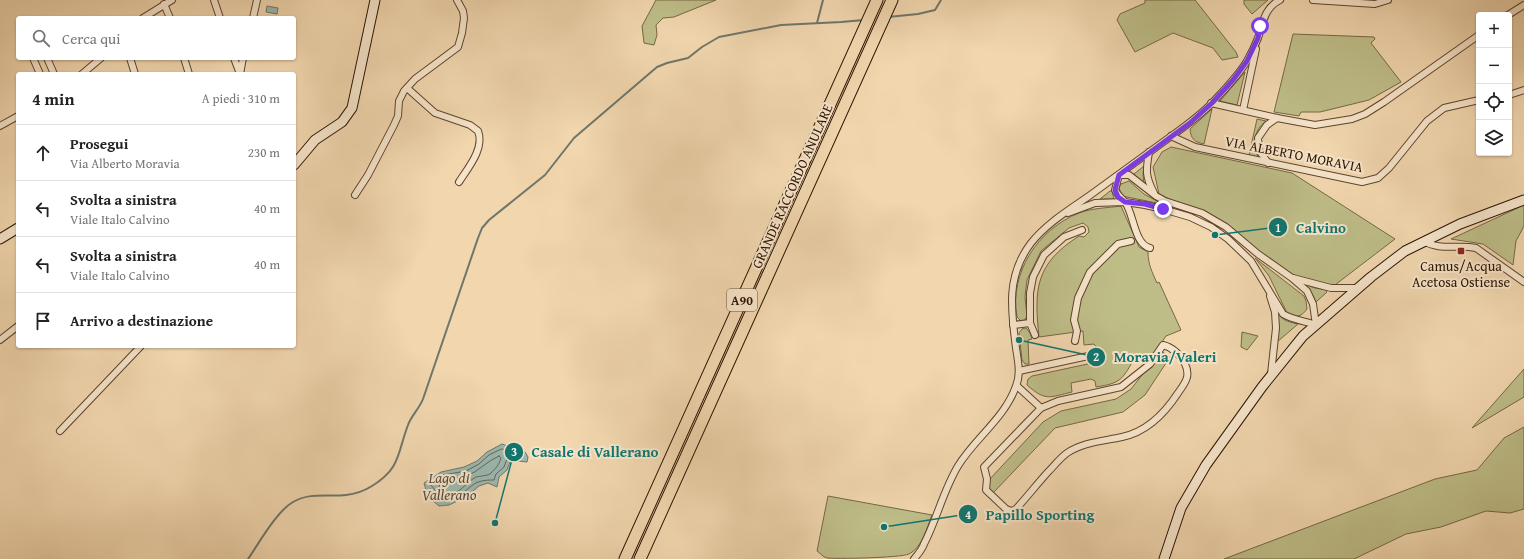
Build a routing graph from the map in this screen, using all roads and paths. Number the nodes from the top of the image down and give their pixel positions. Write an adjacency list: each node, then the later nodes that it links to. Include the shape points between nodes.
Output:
1 (172, 0): 11 (street)
2 (214, 0): 16 (street)
3 (257, 0): 17 (street)
4 (374, 0): 45 (street, via 352,108 342,122 312,143)
5 (457, 0): 34 (street, via 464,18 458,46)
6 (877, 0): 79 (highway, GRANDE RACCORDO ANULARE / A90)
7 (892, 0): 80 (highway, GRANDE RACCORDO ANULARE / A90)
8 (1280, 0): 19 (street, via 1271,6 1265,15)
9 (1313, 0): 10 (street, via 1375,4)
10 (1388, 0)
11 (164, 4): 14 (street); 15 (street)
12 (1524, 5): 13 (street)
13 (1512, 12)
14 (145, 16)
15 (169, 16)
16 (219, 16)
17 (253, 16)
18 (1476, 37): 41 (street, via 1365,114 1352,119 1315,125)
19 (1258, 38): 38 (street, via 1247,61); 39 (street)
20 (34, 60): 27 (street)
21 (49, 60): 28 (street)
22 (99, 60): 29 (street)
23 (131, 60): 30 (street)
24 (185, 60): 31 (street)
25 (235, 60): 32 (street)
26 (243, 60): 33 (street)
27 (39, 72)
28 (53, 72)
29 (84, 72)
30 (134, 72)
31 (188, 72)
32 (239, 72)
33 (240, 72)
34 (406, 88): 48 (street, via 435,113 472,126 478,131 478,149); 49 (street, via 399,101 394,125)
35 (1524, 90): 36 (street)
36 (1512, 94)
37 (1476, 101): 46 (street, VIA ALBERTO MORAVIA, via 1444,108 1427,121 1378,178 1362,182)
38 (1212, 103): 39 (street); 43 (street, via 1190,123)
39 (1243, 110): 41 (street)
40 (16, 117): 42 (street)
41 (1277, 118): 46 (street, via 1267,125 1258,138 1259,150)
42 (0, 126)
43 (1170, 136): 44 (street); 46 (street, VIA ALBERTO MORAVIA, via 1195,147)
44 (1149, 152): 47 (street); 50 (street, via 1147,180)
45 (296, 163)
46 (1268, 163)
47 (1119, 175): 50 (street, via 1129,175); 52 (street, via 1115,190 1118,197); 53 (street)
48 (459, 182)
49 (355, 195)
50 (1156, 196): 60 (street, via 1202,213 1226,227)
51 (1524, 200): 58 (street, via 1460,224)
52 (1125, 202): 53 (street, via 1095,203); 59 (street, via 1142,243); 62 (street, via 1163,209 1211,227 1251,261)
53 (1061, 216): 65 (street, via 1050,223 1031,243 1020,262 1012,284)
54 (16, 229): 56 (street)
55 (1082, 230): 64 (street, via 1064,237 1044,255 1033,277)
56 (0, 239)
57 (1131, 241): 70 (street, via 1118,244 1090,272 1078,298 1074,320 1077,331)
58 (1424, 241): 61 (street, via 1434,246 1476,248); 63 (street, via 1392,260)
59 (1150, 248)
60 (1292, 278): 63 (street, via 1331,288); 66 (street, via 1307,291)
61 (1524, 282)
62 (1267, 287): 66 (street, via 1283,314); 74 (street, via 1275,312 1276,328)
63 (1358, 288): 66 (street)
64 (1030, 323): 65 (street); 68 (street)
65 (1013, 325): 73 (street)
66 (1316, 325): 74 (street, via 1303,336)
67 (16, 328): 69 (street)
68 (1035, 335)
69 (0, 340)
70 (1075, 340)
71 (139, 348): 77 (street)
72 (1093, 355): 73 (street)
73 (1019, 372): 75 (street)
74 (1271, 376): 82 (street, via 1188,494)
75 (1017, 386): 76 (street); 78 (street, via 1003,410 959,464 924,546)
76 (1041, 408): 76 (street, via 1121,387 1150,364 1163,345 1179,354 1188,371 1188,379 1172,402 1144,429 1125,437 1076,447 1064,456 1014,510 1010,511 986,490 984,467)
77 (60, 431)
78 (915, 558): 81 (street)
79 (625, 559)
80 (640, 559)
81 (908, 559)
82 (1164, 559)

